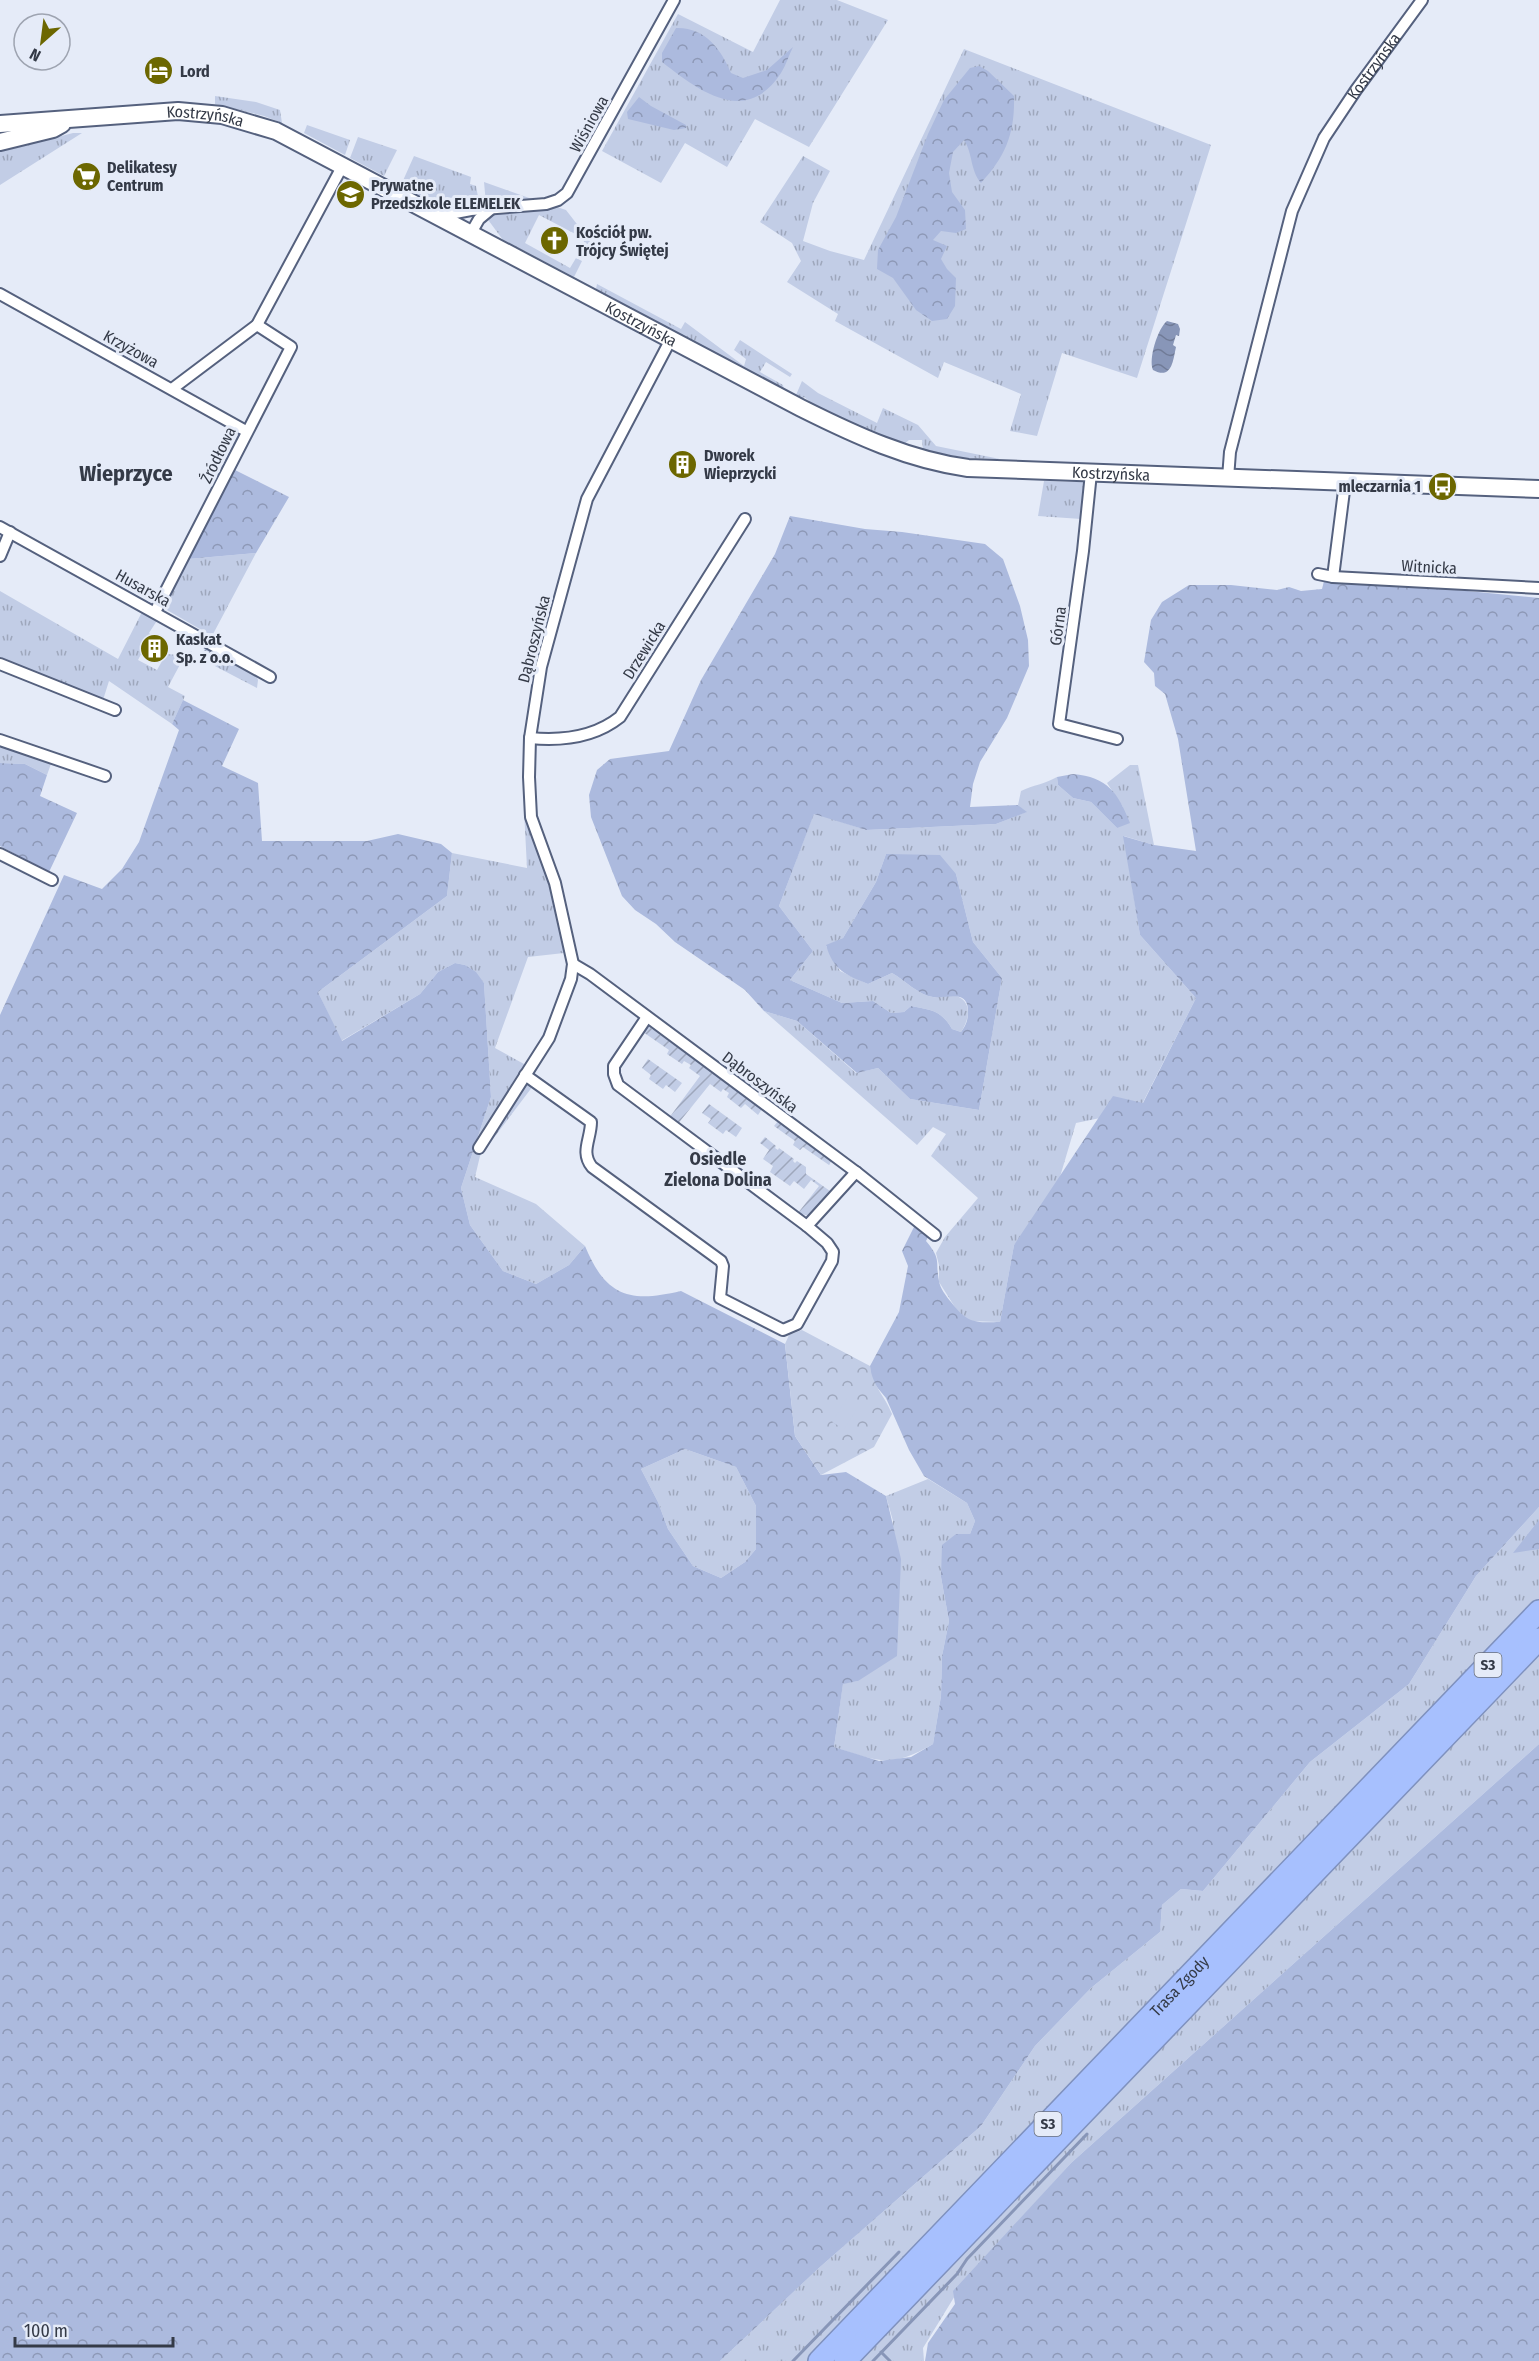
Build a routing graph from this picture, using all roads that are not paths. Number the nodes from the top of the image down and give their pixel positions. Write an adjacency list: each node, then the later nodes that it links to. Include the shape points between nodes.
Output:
1 (674, 0): 7 (street, Wiśniowa, via 567,193 552,203)
2 (1422, 0): 16 (street, Kostrzyńska, via 1324,138 1302,185 1230,452)
3 (71, 120): 4 (main road, Kostrzyńska); 5 (main road, Kostrzyńska, via 53,129); 6 (main road, Kostrzyńska, via 154,111 222,115 276,131)
4 (0, 124)
5 (0, 142)
6 (343, 165): 8 (main road, Kostrzyńska); 11 (street)
7 (491, 209): 8 (street, Wiśniowa); 9 (street)
8 (439, 216): 9 (main road, Kostrzyńska)
9 (471, 233): 12 (main road, Kostrzyńska)
10 (0, 294): 13 (street, Krzyżowa)
11 (257, 325): 13 (street); 14 (street, Źródłowa, via 291,347)
12 (671, 339): 15 (main road, Kostrzyńska, via 832,424 908,455 968,468); 29 (street, Dąbroszyńska, via 587,499 541,667)
13 (172, 389): 14 (street, Krzyżowa)
14 (246, 431): 25 (street, Źródłowa)
15 (1091, 473): 16 (main road, Kostrzyńska); 30 (street, Górna, via 1059,724)
16 (1228, 478): 17 (main road, Kostrzyńska)
17 (1345, 483): 18 (main road, Kostrzyńska); 23 (street)
18 (1539, 489)
19 (745, 519): 29 (street, Drzewicka, via 620,717 601,730 584,734 548,740)
20 (5, 530): 21 (street); 25 (street, Husarska)
21 (0, 556)
22 (1318, 574): 23 (street, Witnicka)
23 (1332, 577): 24 (street, Witnicka)
24 (1539, 588)
25 (156, 612): 27 (street, Husarska)
26 (0, 664): 28 (street)
27 (270, 677)
28 (115, 710)
29 (530, 738): 35 (street, Dąbroszyńska, via 531,817 555,883)
30 (1117, 739)
31 (0, 740): 32 (street)
32 (105, 776)
33 (0, 854): 34 (street)
34 (52, 880)
35 (573, 964): 36 (street, Dąbroszyńska); 37 (street, Dąbroszyńska, via 549,1038)
36 (646, 1017): 39 (street, Dąbroszyńska); 40 (street, via 614,1066 618,1085)
37 (525, 1075): 38 (street, Dąbroszyńska); 40 (street, via 591,1122 586,1153 592,1167 721,1261 720,1298 783,1330 797,1324 832,1261 833,1252 827,1243)
38 (479, 1148)
39 (856, 1172): 40 (street); 41 (street, Dąbroszyńska)
40 (807, 1226)
41 (935, 1235)
42 (1539, 1611): 44 (highway, Trasa Zgody / S3)
43 (1539, 1639): 45 (highway, Trasa Zgody / S3)
44 (819, 2361)
45 (845, 2361)

